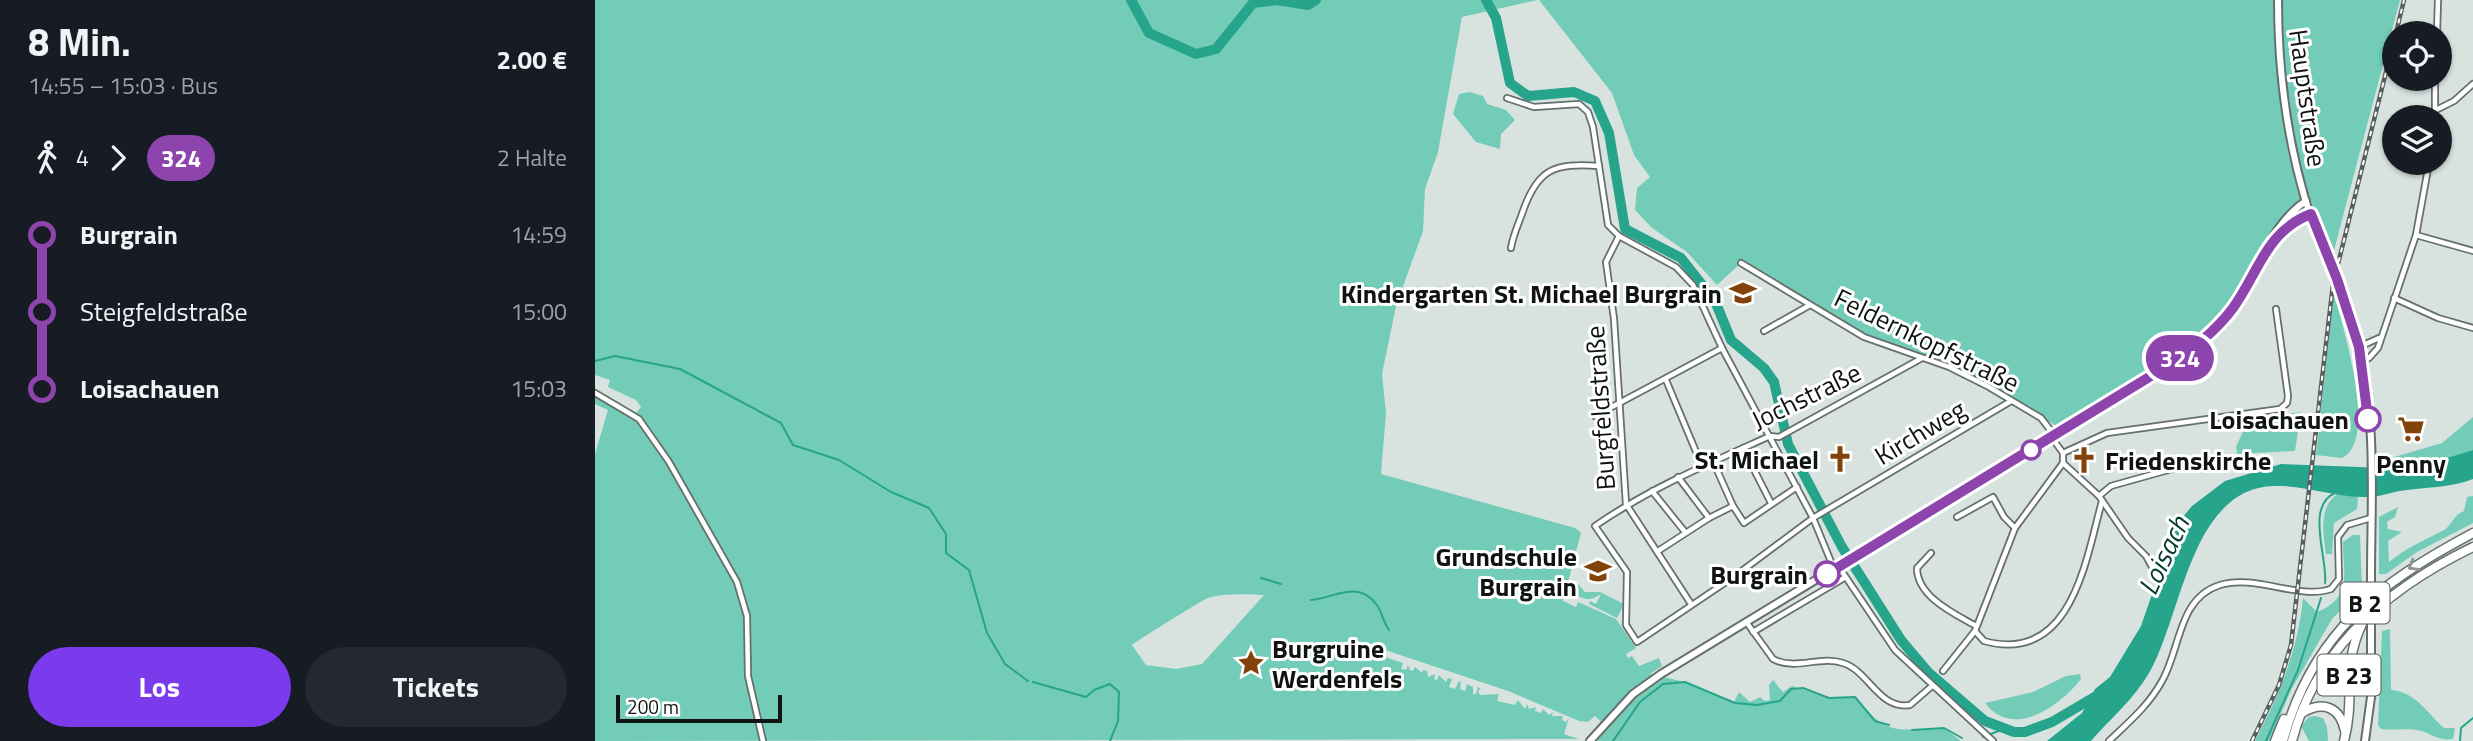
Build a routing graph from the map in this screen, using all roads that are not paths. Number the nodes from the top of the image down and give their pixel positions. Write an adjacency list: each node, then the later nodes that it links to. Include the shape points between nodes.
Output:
1 (2278, 0): 9 (street, Hauptstraße, via 2286,114)
2 (2438, 0): 3 (street)
3 (2437, 21)
4 (2473, 84): 6 (street)
5 (1507, 98): 7 (street, via 1534,107 1569,103 1584,107 1593,127)
6 (2446, 105)
7 (1599, 166): 12 (street, via 1606,217); 14 (street, via 1559,167 1541,177 1532,187)
8 (2427, 175): 11 (street)
9 (2306, 201): 10 (street, Hauptstraße); 13 (street, via 2288,215)
10 (2311, 214): 13 (street); 23 (street, Hauptstraße)
11 (2416, 235): 15 (street); 17 (street)
12 (1619, 236): 24 (street, via 1685,275); 30 (street, Burgfeldstraße, via 1606,262)
13 (2273, 237): 33 (street, via 2233,308 2209,335 2182,357)
14 (1511, 248)
15 (2473, 251)
16 (1741, 262): 18 (street, Feldernkopfstraße)
17 (2394, 298): 20 (street); 22 (street)
18 (1810, 305): 21 (street); 25 (street, Feldernkopfstraße, via 1874,341)
19 (2276, 309): 35 (street, via 2287,396 2280,409 2107,433)
20 (2473, 328)
21 (1763, 331)
22 (2380, 338): 23 (street); 26 (street, via 2378,348)
23 (2359, 347): 26 (street, Hauptstraße)
24 (1722, 348): 27 (street); 32 (street)
25 (1922, 358): 29 (street, Feldernkopfstraße, via 1968,376); 32 (street, Jochstraße, via 1779,437)
26 (2361, 360): 50 (street, Hauptstraße, via 2371,462)
27 (1666, 380): 30 (street); 39 (street)
28 (595, 393): 71 (street, via 636,416 670,462 737,582 747,616 748,676)
29 (2011, 401): 33 (street, Feldernkopfstraße, via 2041,418); 47 (street, Kirchweg)
30 (1619, 402): 31 (street); 45 (street, Burgfeldstraße)
31 (1595, 416)
32 (1770, 436): 34 (street, Jochstraße); 41 (street)
33 (2053, 437): 35 (street, Feldernkopfstraße); 58 (street)
34 (1743, 448): 36 (street, Jochstraße); 44 (street)
35 (2063, 453): 37 (street)
36 (1713, 461): 39 (street, Jochstraße); 46 (street)
37 (2063, 463): 43 (street); 52 (street)
38 (2186, 465): 43 (street, via 2111,486)
39 (1702, 466): 40 (street, Jochstraße)
40 (1678, 477): 42 (street, Jochstraße); 49 (street)
41 (1797, 487): 44 (street); 47 (street)
42 (1652, 491): 45 (street, Jochstraße); 53 (street)
43 (2101, 498): 59 (street); 64 (street, via 2085,574 2060,618 2030,638 2008,645 1984,641)
44 (1771, 503): 46 (street, via 1744,523)
45 (1626, 504): 51 (street, Jochstraße); 56 (street, Burgfeldstraße)
46 (1733, 506): 49 (street)
47 (1813, 517): 58 (street); 61 (street, Kirchweg)
48 (1957, 517): 52 (street, via 1993,497)
49 (1709, 518): 53 (street)
50 (2371, 518): 73 (street, via 2347,524 2340,533 2339,579 2332,589 2239,583 2202,592 2192,604 2158,688); 77 (street, Hauptstraße, bridge, via 2371,697)
51 (1595, 526): 61 (street, Kirchweg, via 1627,572 1626,625 1637,642)
52 (2014, 528): 64 (street)
53 (1685, 532): 56 (street)
54 (2473, 533): 68 (highway, B 2, one-way to 68, via 2403,573 2366,601 2330,643)
55 (2473, 547): 62 (highway, B 2, via 2405,584)
56 (1658, 551): 61 (street, Burgfeldstraße)
57 (1931, 553): 64 (street, via 1917,568 1923,586 1942,606)
58 (1836, 569): 60 (street); 63 (street)
59 (2157, 576)
60 (1844, 578): 65 (street); 67 (street, via 1895,650)
61 (1691, 604)
62 (2364, 618): 68 (highway, B 2); 70 (highway, B 23, via 2350,656 2350,714)
63 (1747, 623): 65 (street); 72 (street, via 1633,694)
64 (1976, 628): 66 (street)
65 (1753, 632): 67 (street, via 1777,662 1841,662 1889,702 1910,705)
66 (1943, 670)
67 (1932, 685): 69 (street)
68 (2298, 711): 70 (highway, via 2318,706 2334,709 2343,720); 74 (highway, B 23, via 2285,719); 75 (highway, B 2); 76 (highway, B 2)
69 (1989, 737)
70 (2345, 738)
71 (763, 741)
72 (1590, 741)
73 (2109, 741)
74 (2275, 741)
75 (2283, 741)
76 (2292, 741)
77 (2365, 741)

